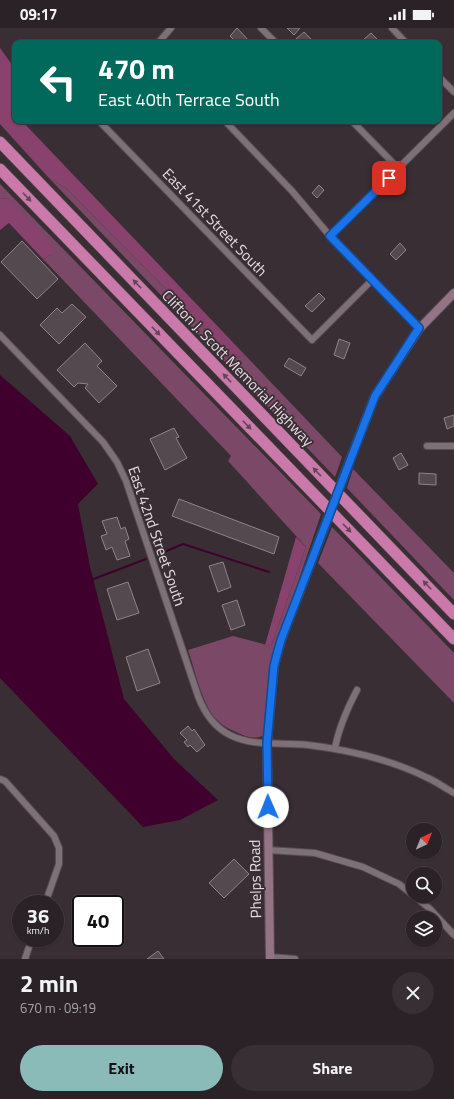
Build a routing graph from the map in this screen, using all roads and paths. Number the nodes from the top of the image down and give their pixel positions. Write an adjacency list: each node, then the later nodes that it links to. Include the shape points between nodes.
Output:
1 (171, 28): 4 (street)
2 (262, 28): 5 (street)
3 (392, 28): 6 (street)
4 (161, 40)
5 (273, 40)
6 (403, 40)
7 (442, 79): 8 (street)
8 (454, 92)
9 (454, 113): 14 (street)
10 (102, 124): 17 (street, East 41st Street South, via 312,340)
11 (228, 124): 16 (street, via 292,191)
12 (355, 124): 14 (street)
13 (0, 142): 23 (highway, Clifton J. Scott Memorial Highway, one-way to 13)
14 (398, 168): 16 (street)
15 (0, 169): 24 (highway, one-way to 24)
16 (330, 236): 17 (street)
17 (372, 280): 19 (street)
18 (454, 293): 19 (street, Phelps Road)
19 (419, 328): 26 (street, Phelps Road, bridge, via 375,396 281,640 274,666)
20 (0, 336): 26 (street, East 42nd Street South, via 103,442 117,462 126,481 203,709 214,724 229,735 246,741)
21 (427, 446): 22 (street)
22 (454, 446)
23 (454, 614)
24 (454, 639)
25 (357, 690): 27 (street)
26 (267, 743): 27 (street, East 42nd Street South); 30 (street, Phelps Road)
27 (334, 748): 29 (street, East 42nd Street South, via 375,757 404,767)
28 (0, 779): 32 (street, via 5,781 54,836 58,845 59,864)
29 (454, 793)
30 (268, 850): 31 (street, via 315,853 363,867); 36 (street, Phelps Road)
31 (406, 890)
32 (47, 895)
33 (422, 903): 34 (street)
34 (454, 935)
35 (29, 947): 37 (street)
36 (270, 958): 38 (street)
37 (25, 959)
38 (295, 959)

